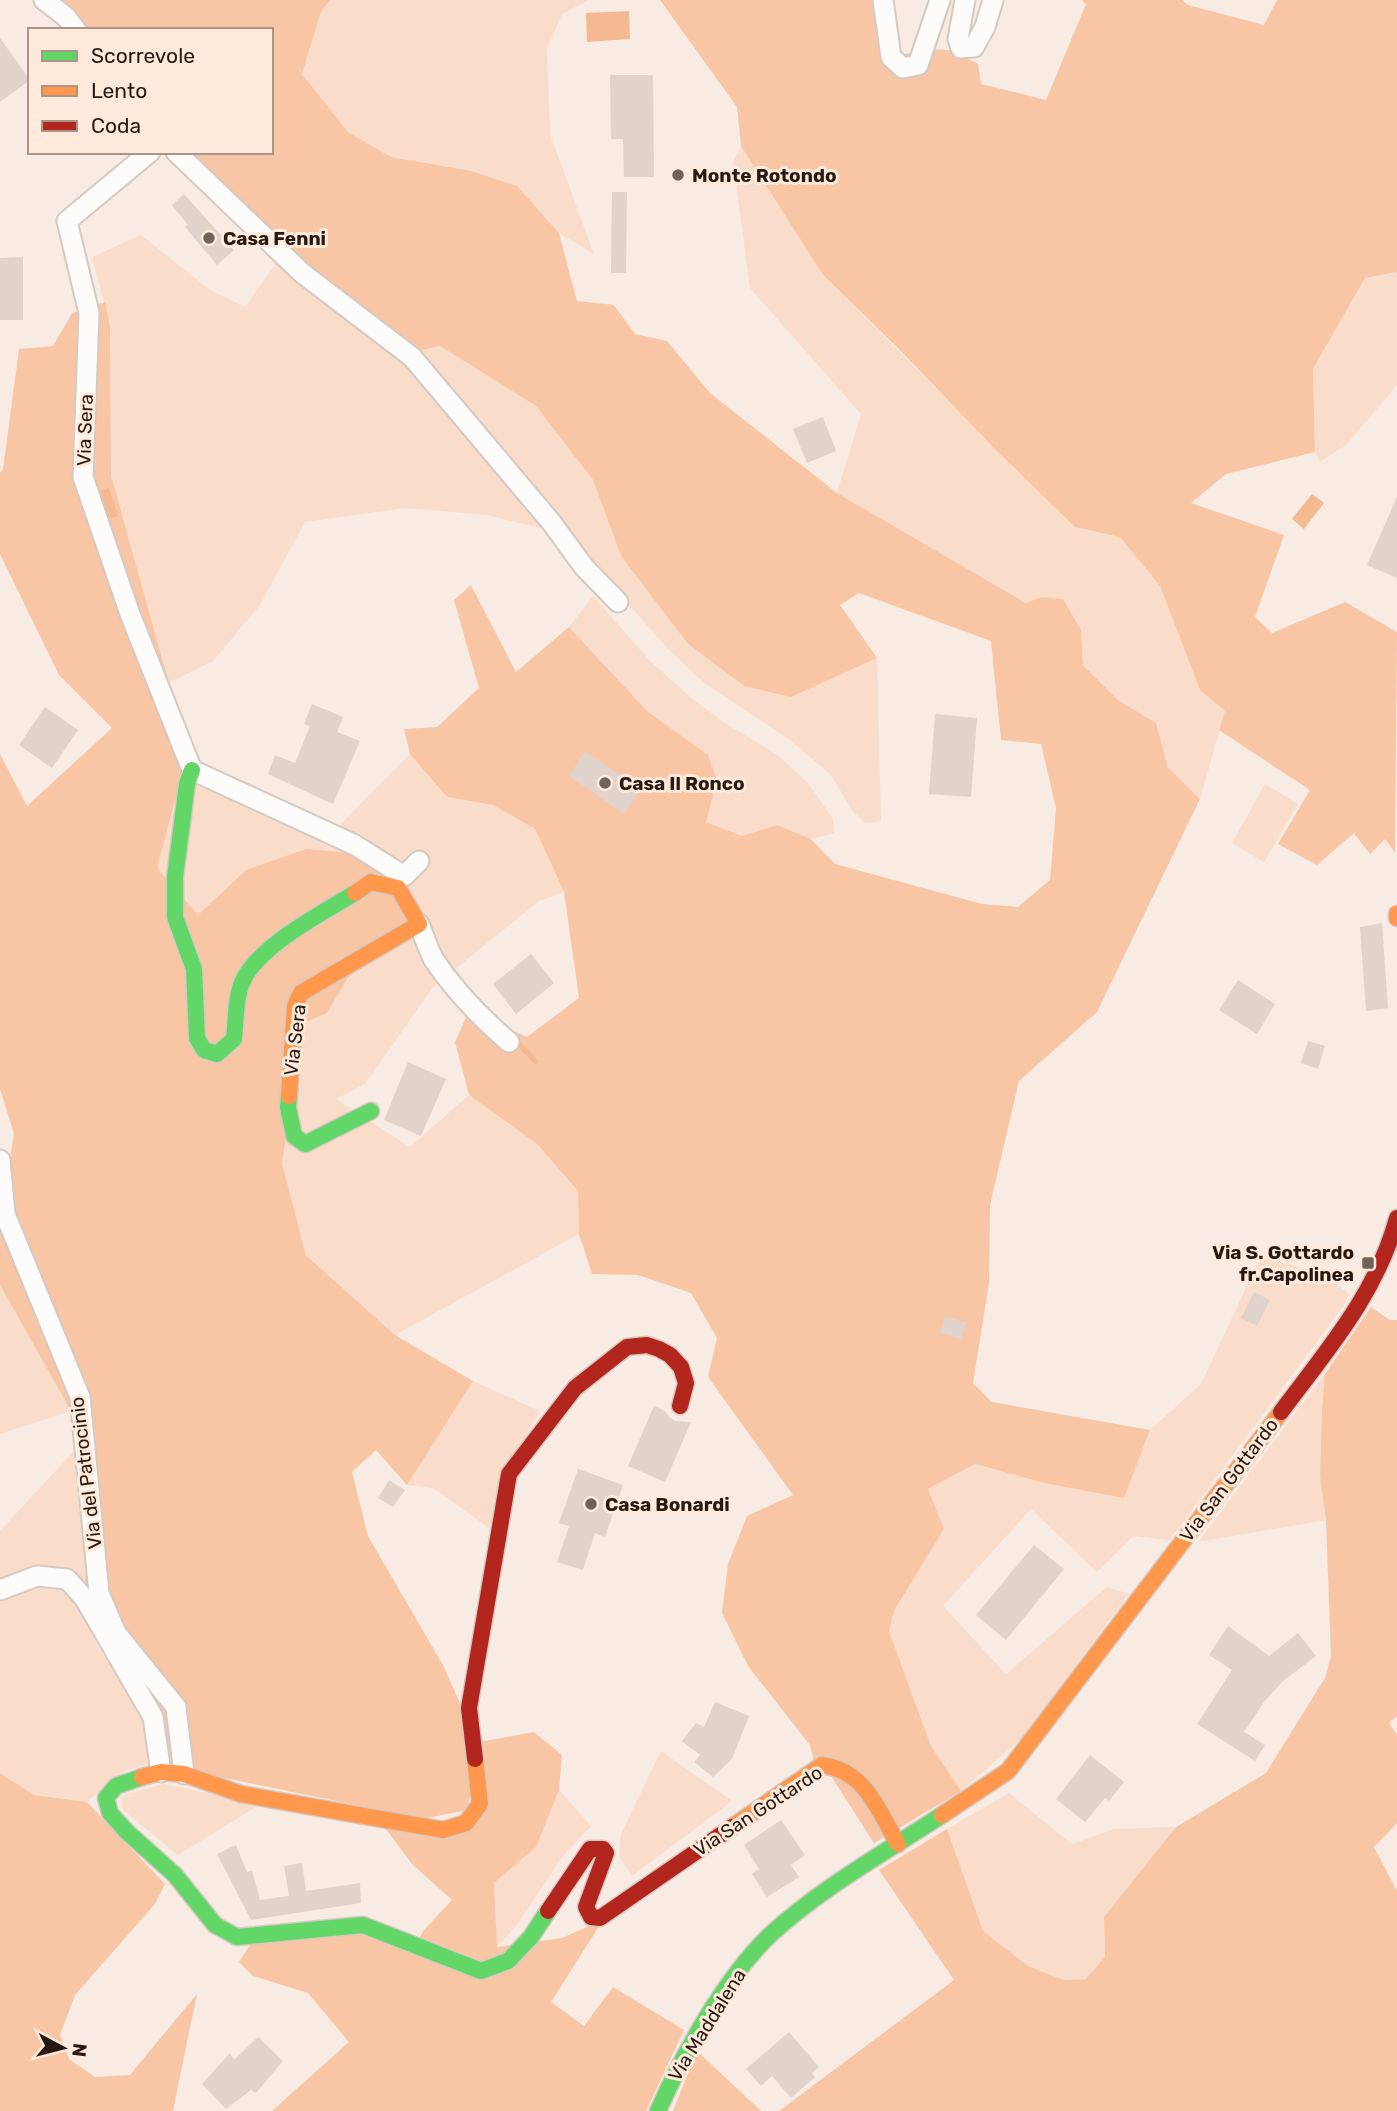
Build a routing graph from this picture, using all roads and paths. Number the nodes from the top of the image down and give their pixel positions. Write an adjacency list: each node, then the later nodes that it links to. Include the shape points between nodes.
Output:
1 (44, 0): 6 (street)
2 (883, 0): 3 (street, via 891,57 903,68 918,65)
3 (940, 0)
4 (965, 0): 5 (street, via 958,39 961,48 974,47)
5 (993, 0)
6 (74, 28)
7 (148, 154): 10 (street, Via Sera, via 67,221 89,313 83,477)
8 (178, 154): 9 (street, via 302,272 412,357)
9 (618, 602)
10 (186, 770): 11 (street, via 355,845 404,876); 12 (street, via 175,877 176,917 194,969 197,1038 204,1050 217,1055 234,1039 241,982 263,955 371,882 398,888)
11 (419, 861)
12 (419, 925): 13 (street, via 433,959 480,1016); 14 (street, Via Sera, via 301,993 295,1006 288,1107 294,1136 305,1144)
13 (509, 1042)
14 (371, 1111)
15 (0, 1160): 20 (street, Via del Patrocinio, via 5,1214 80,1397 99,1594 117,1633 176,1707)
16 (1397, 1218): 21 (street, Via San Gottardo, via 1373,1283 1355,1314 1008,1771)
17 (680, 1406): 20 (street, Via San Gottardo, via 686,1383 681,1367 659,1349 627,1347 575,1388 509,1474 469,1708 480,1804 466,1823 443,1830 241,1794)
18 (0, 1590): 19 (street, via 37,1576 67,1579 85,1599 153,1717)
19 (161, 1772): 20 (street, Via San Gottardo); 21 (street, Via San Gottardo, via 116,1786 106,1798 110,1813 174,1875 215,1925 237,1937 363,1925 481,1971 508,1961 531,1937 590,1849 606,1853 586,1908 591,1917 600,1918 822,1765 836,1765 856,1779 870,1794)
20 (184, 1774)
21 (898, 1844): 22 (street, Via Maddalena, via 810,1902 769,1936 730,1982 674,2073)
22 (658, 2111)

